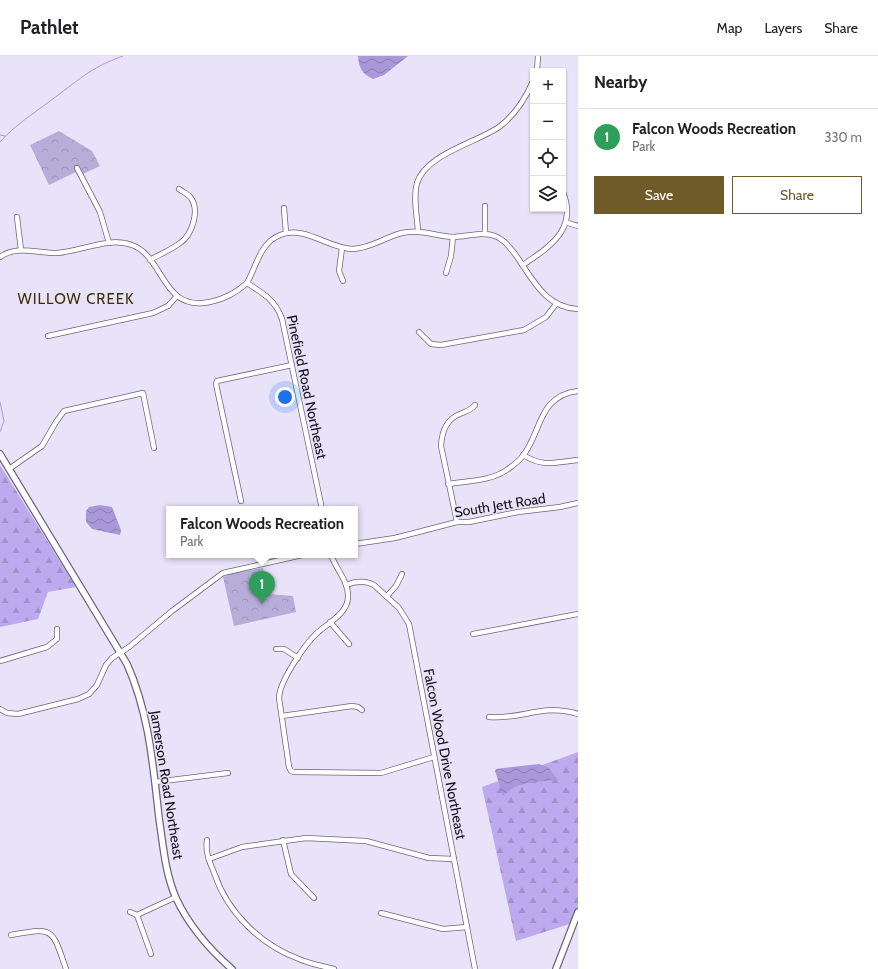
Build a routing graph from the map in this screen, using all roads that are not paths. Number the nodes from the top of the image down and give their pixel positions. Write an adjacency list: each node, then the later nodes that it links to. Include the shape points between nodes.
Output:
1 (538, 56): 2 (street)
2 (537, 68)
3 (530, 88): 12 (street, via 520,107 503,123 430,164 420,176 416,192)
4 (77, 168): 16 (street, via 102,216)
5 (179, 189): 20 (street, via 194,203 192,226 184,240)
6 (566, 200): 10 (street, via 569,208)
7 (485, 206): 14 (street)
8 (284, 208): 13 (street)
9 (16, 216): 18 (street)
10 (568, 223): 11 (street); 21 (street, via 561,236)
11 (578, 226)
12 (418, 231): 15 (street); 17 (street, via 399,234 367,247)
13 (286, 233): 17 (street, via 301,233); 24 (street, via 278,235 266,244)
14 (485, 234): 15 (street); 21 (street, via 494,235 506,243)
15 (452, 237): 22 (street, via 451,256)
16 (109, 243): 18 (street, via 66,252); 20 (street, via 122,242 133,246 143,251)
17 (342, 248): 23 (street, via 339,271)
18 (21, 250): 19 (street)
19 (0, 257)
20 (150, 260): 25 (street)
21 (523, 266): 26 (street, via 539,291)
22 (446, 273)
23 (342, 281)
24 (247, 283): 25 (street, via 232,295 207,302 193,303); 30 (street, Pinefield Road Northeast, via 267,296 278,308)
25 (177, 296): 29 (street, via 168,306 154,313)
26 (556, 304): 27 (street); 28 (street, via 546,317 524,330 441,345 431,344)
27 (578, 309)
28 (420, 334)
29 (48, 336)
30 (292, 365): 39 (street, via 217,381); 41 (street, Pinefield Road Northeast)
31 (578, 391): 35 (street, via 565,394 545,409)
32 (475, 405): 38 (street, via 446,425 442,434 441,446)
33 (154, 448): 37 (street, via 143,393 64,411 42,446)
34 (0, 454): 37 (street, Jamerson Road Northeast)
35 (523, 455): 36 (street, via 534,462 549,464); 38 (street, via 506,471 490,477)
36 (578, 460)
37 (9, 469): 55 (street, Jamerson Road Northeast)
38 (448, 484): 42 (street)
39 (241, 502)
40 (578, 503): 42 (street, South Jett Road)
41 (321, 506)
42 (457, 522): 43 (street, South Jett Road, via 394,538)
43 (358, 544)
44 (289, 558): 55 (street, via 223,573)
45 (333, 558): 47 (street)
46 (402, 574): 48 (street)
47 (346, 585): 48 (street, Falcon Wood Drive Northeast, via 369,583); 50 (street, via 346,605)
48 (387, 596): 63 (street, Falcon Wood Drive Northeast, via 404,614 409,624)
49 (578, 614): 52 (street)
50 (330, 622): 53 (street); 56 (street, via 311,639)
51 (57, 629): 57 (street, via 57,638 47,647)
52 (473, 634)
53 (349, 644)
54 (276, 649): 56 (street, via 284,649)
55 (121, 652): 58 (street, via 109,662 97,685 86,696 18,714); 65 (street, Jamerson Road Northeast, via 134,679 143,707)
56 (298, 658): 61 (street, via 280,688)
57 (0, 661)
58 (0, 709)
59 (362, 710): 61 (street, via 352,706)
60 (578, 714): 62 (street, via 548,709 500,718)
61 (282, 716): 63 (street, via 289,767 294,772 381,773)
62 (489, 717)
63 (434, 757): 69 (street, Falcon Wood Drive Northeast)
64 (228, 773): 65 (street)
65 (155, 782): 70 (street, Jamerson Road Northeast, via 164,854)
66 (207, 840): 68 (street, via 206,851)
67 (283, 840): 68 (street, via 242,847); 69 (street, via 360,840 429,858); 71 (street, via 291,874)
68 (209, 859): 81 (street, via 226,899 236,915 286,953 299,960)
69 (454, 859): 76 (street, Falcon Wood Drive Northeast)
70 (176, 897): 75 (street); 80 (street, Jamerson Road Northeast, via 198,934)
71 (314, 898)
72 (130, 912): 75 (street)
73 (578, 912): 83 (street)
74 (381, 913): 76 (street, via 443,929)
75 (137, 915): 78 (street)
76 (467, 927): 82 (street, Falcon Wood Drive Northeast)
77 (11, 935): 79 (street, via 36,930 48,932 57,942)
78 (151, 954)
79 (66, 969)
80 (232, 969)
81 (334, 969)
82 (475, 969)
83 (556, 969)

